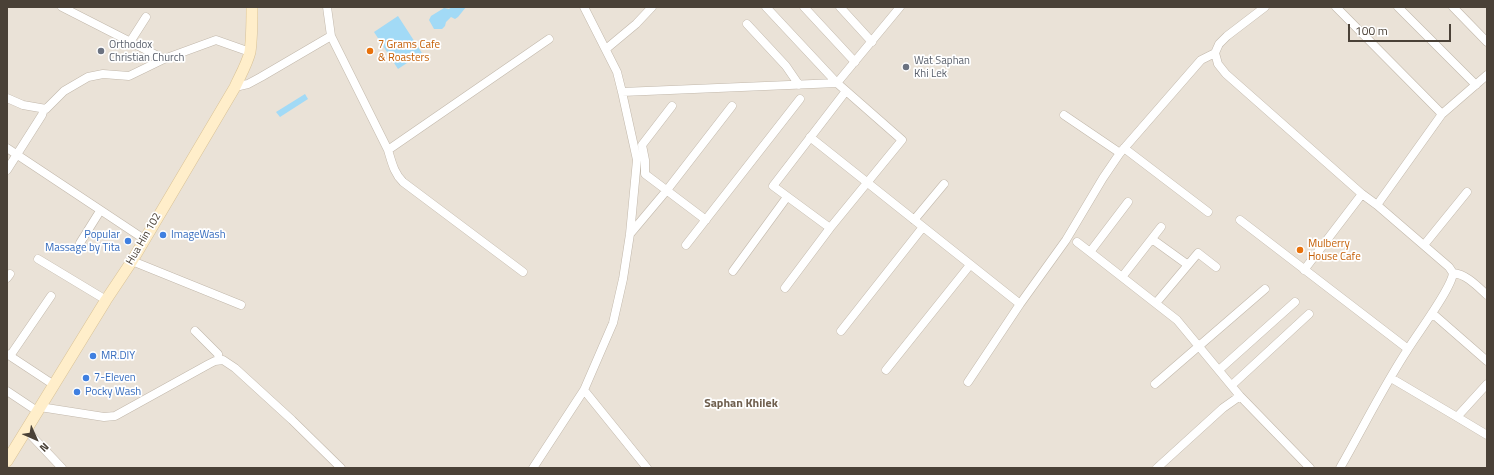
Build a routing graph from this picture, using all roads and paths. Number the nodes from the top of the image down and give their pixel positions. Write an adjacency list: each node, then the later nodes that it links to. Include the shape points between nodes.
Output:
1 (62, 7): 18 (street)
2 (252, 7): 22 (street, Hua Hin 102)
3 (327, 7): 16 (street)
4 (584, 7): 21 (street)
5 (652, 7): 21 (street)
6 (766, 7): 27 (street)
7 (804, 7): 25 (street)
8 (840, 7): 19 (street)
9 (900, 7): 19 (street)
10 (1265, 7): 23 (street, via 1227,36)
11 (1336, 7): 39 (street)
12 (1398, 7): 29 (street)
13 (1453, 7): 20 (street)
14 (146, 17): 18 (street)
15 (747, 24): 28 (street, via 786,66)
16 (331, 36): 30 (street, via 248,84); 42 (street)
17 (549, 39): 42 (street)
18 (130, 42): 24 (street)
19 (872, 42): 25 (street)
20 (1487, 42)
21 (606, 49): 32 (street, via 617,72)
22 (250, 52): 24 (street, via 216,40); 30 (street, Hua Hin 102)
23 (1214, 53): 43 (street, via 1201,60); 50 (street, via 1226,74)
24 (164, 59): 37 (street, via 129,76 103,74 88,77 64,91)
25 (855, 62): 27 (street)
26 (1487, 75): 29 (street)
27 (837, 84): 28 (street); 31 (street)
28 (799, 85): 32 (street)
29 (1476, 85): 39 (street)
30 (235, 87): 64 (street, Hua Hin 102)
31 (846, 91): 40 (street); 46 (street, via 902,140)
32 (622, 92): 62 (street, via 637,160)
33 (7, 98): 37 (street)
34 (800, 99): 56 (street)
35 (672, 106): 48 (street, via 642,145 645,174)
36 (732, 106): 48 (street)
37 (44, 109): 44 (street)
38 (1064, 114): 43 (street)
39 (1442, 114): 53 (street)
40 (810, 137): 46 (street); 51 (street, via 773,186)
41 (7, 148): 44 (street)
42 (388, 150): 77 (street, via 393,168 403,182)
43 (1122, 151): 55 (street); 87 (street, via 1066,240)
44 (17, 154): 45 (street); 54 (street)
45 (7, 170)
46 (867, 183): 57 (street); 60 (street)
47 (944, 184): 57 (street)
48 (666, 190): 56 (street); 62 (street)
49 (1467, 192): 67 (street)
50 (1362, 194): 53 (street); 75 (street)
51 (787, 197): 60 (street); 76 (street)
52 (1128, 202): 69 (street)
53 (1377, 205): 67 (street)
54 (100, 211): 64 (street); 66 (street)
55 (1208, 212)
56 (706, 220): 68 (street)
57 (914, 220): 61 (street)
58 (1240, 220): 75 (street)
59 (1161, 227): 63 (street)
60 (830, 228): 80 (street)
61 (923, 228): 72 (street); 92 (street)
62 (630, 234): 106 (street, via 623,279 612,323)
63 (1152, 239): 73 (street); 79 (street)
64 (144, 240): 71 (street, Hua Hin 102)
65 (1077, 242): 69 (street)
66 (80, 243)
67 (1424, 245): 78 (street)
68 (686, 246)
69 (1090, 252): 79 (street)
70 (38, 259): 84 (street)
71 (132, 261): 84 (street, Hua Hin 102); 88 (street)
72 (970, 265): 87 (street); 98 (street)
73 (1188, 265): 74 (street, via 1198,253); 86 (street)
74 (1216, 267)
75 (1304, 270): 94 (street)
76 (733, 271)
77 (523, 272)
78 (1453, 273): 82 (street, via 1460,274); 89 (street, via 1451,282)
79 (1122, 277): 86 (street)
80 (785, 288)
81 (1265, 289): 93 (street)
82 (1487, 295)
83 (51, 296): 95 (street)
84 (106, 300): 102 (street, Hua Hin 102)
85 (1295, 302): 99 (street)
86 (1156, 303): 93 (street, via 1177,320)
87 (1020, 304): 101 (street)
88 (241, 305)
89 (1432, 313): 94 (street); 97 (street)
90 (1309, 314): 105 (street)
91 (195, 331): 96 (street, via 218,354)
92 (842, 331)
93 (1199, 347): 99 (street); 103 (street)
94 (1408, 349): 100 (street)
95 (9, 355): 102 (street)
96 (219, 360): 109 (street, via 115,416); 115 (street, via 226,360)
97 (1487, 361)
98 (886, 370)
99 (1219, 370): 105 (street)
100 (1391, 378): 110 (street); 120 (street)
101 (968, 382)
102 (54, 384): 109 (street, Hua Hin 102)
103 (1155, 384)
104 (1487, 384): 110 (street)
105 (1232, 385): 108 (street)
106 (584, 390): 116 (street); 117 (street)
107 (7, 391): 109 (street)
108 (1240, 396): 118 (street, via 1223,408); 119 (street)
109 (38, 409): 111 (street, Hua Hin 102)
110 (1457, 417): 112 (street)
111 (26, 430): 113 (street, Hua Hin 102); 114 (street)
112 (1487, 435)
113 (7, 461)
114 (62, 468)
115 (341, 468)
116 (533, 468)
117 (647, 468)
118 (1157, 468)
119 (1310, 468)
120 (1340, 468)

